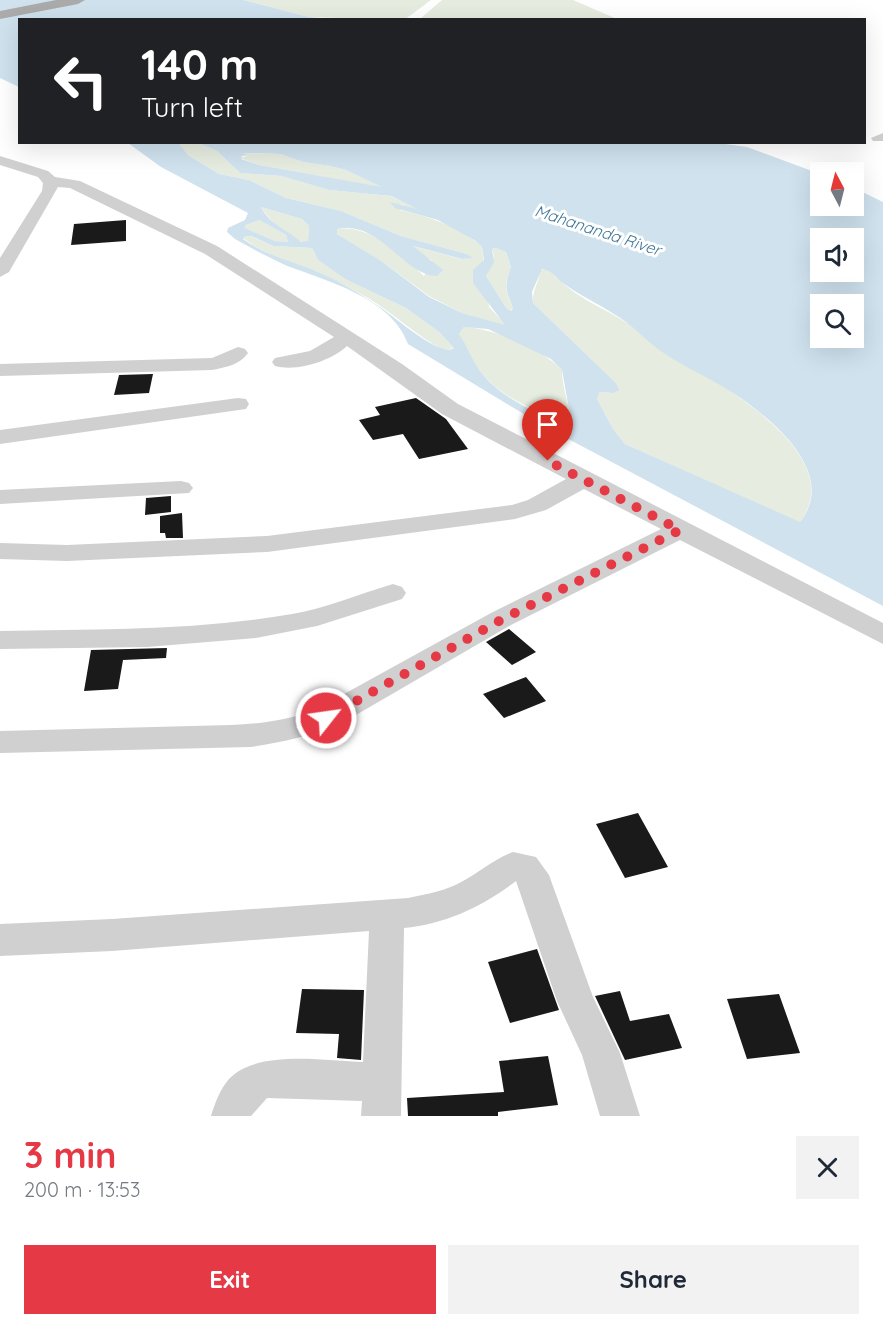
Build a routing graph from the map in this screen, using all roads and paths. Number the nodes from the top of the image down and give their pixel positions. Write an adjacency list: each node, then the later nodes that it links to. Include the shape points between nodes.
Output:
1 (78, 0): 2 (main road)
2 (0, 15)
3 (0, 160): 4 (street, via 43,174)
4 (51, 181): 5 (street, via 50,191 17,230); 6 (street, via 74,184 211,250)
5 (0, 272)
6 (345, 336): 8 (street, via 331,350); 12 (street, via 450,409)
7 (238, 353): 9 (street, via 212,364)
8 (282, 362)
9 (0, 370)
10 (238, 404): 11 (street)
11 (0, 437)
12 (582, 480): 15 (street); 16 (street, via 537,505 515,512 267,544 79,553)
13 (181, 488): 14 (street)
14 (0, 497)
15 (680, 530): 18 (street); 20 (street, via 501,620 307,726 242,738)
16 (0, 551)
17 (393, 593): 19 (street, via 295,622 243,630 179,637)
18 (883, 635)
19 (0, 640)
20 (0, 742)
21 (387, 915): 22 (street, via 112,936); 23 (street); 25 (street, via 447,904 486,885 513,865 530,870 576,1001 601,1053)
22 (0, 940)
23 (381, 1099): 24 (street, via 265,1079 239,1095)
24 (231, 1116)
25 (620, 1116)

